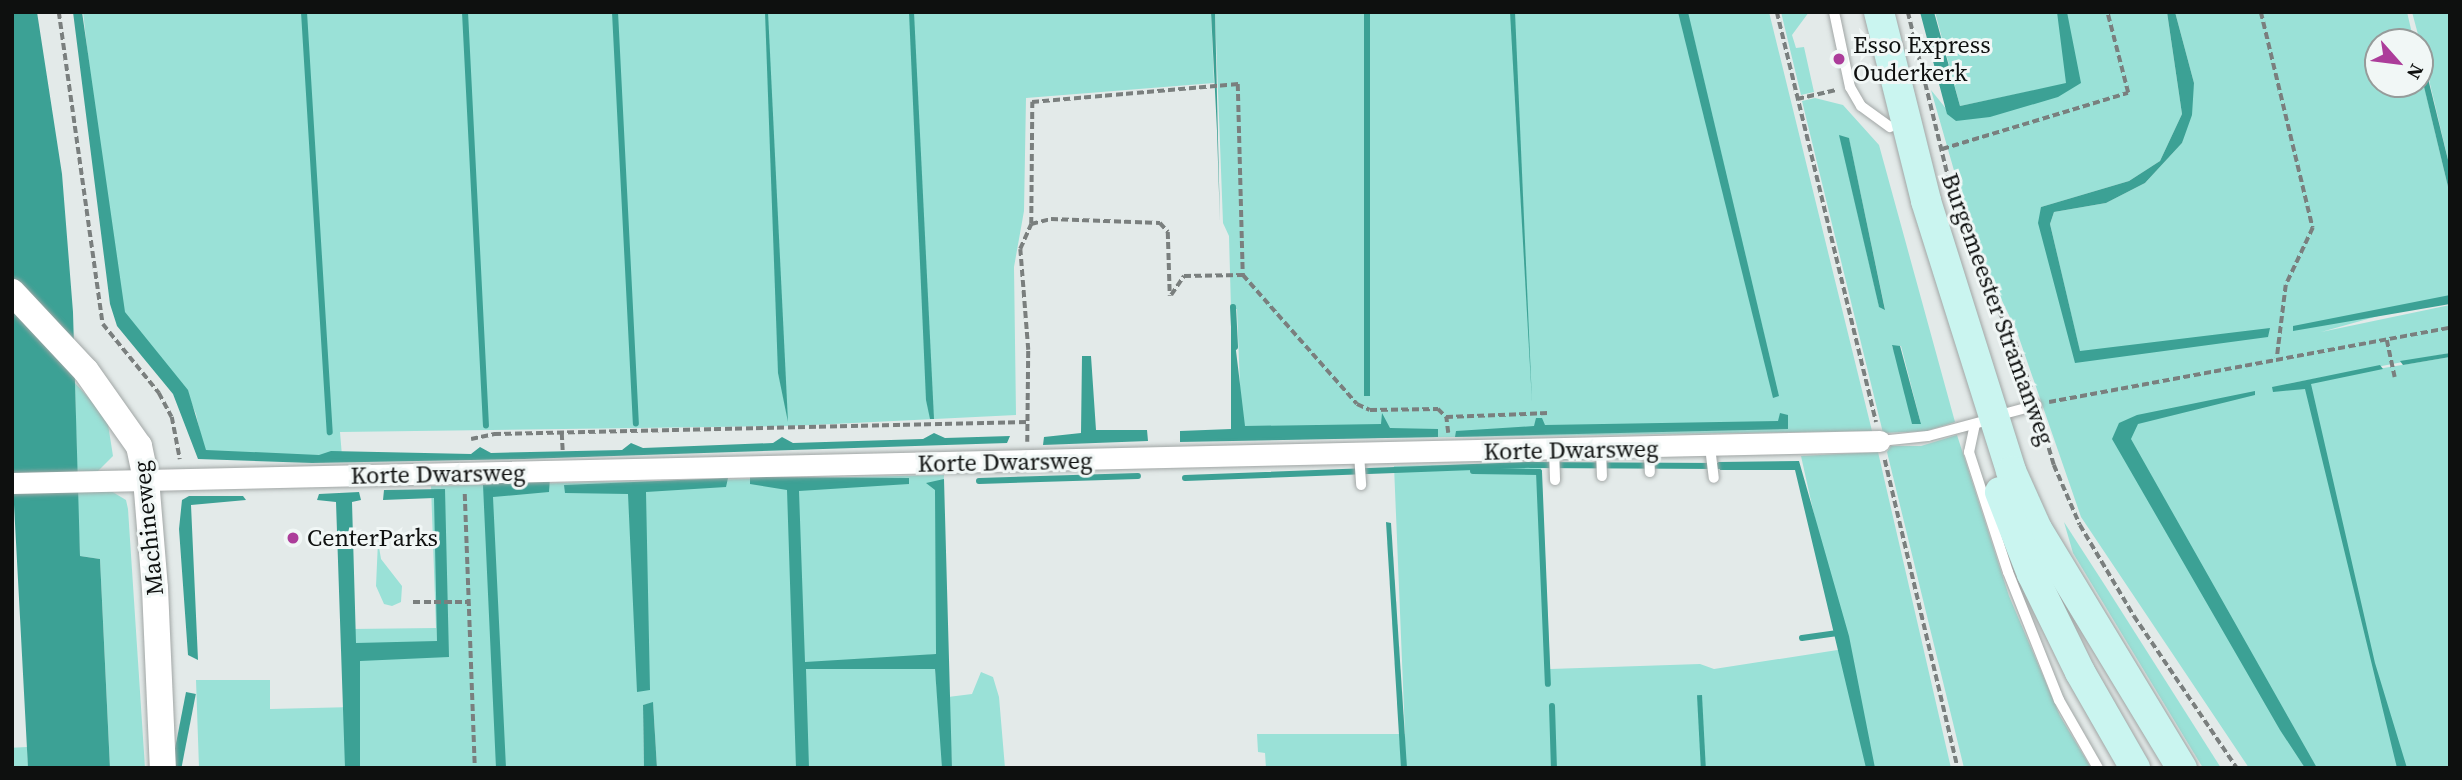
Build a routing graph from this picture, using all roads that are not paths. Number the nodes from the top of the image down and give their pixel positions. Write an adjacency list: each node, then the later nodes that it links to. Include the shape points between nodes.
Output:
1 (1834, 12): 4 (lane, via 1850,87 1861,106)
2 (1862, 12): 4 (main road, Burgemeester Stramanweg)
3 (1879, 12): 7 (main road, Burgemeester Stramanweg)
4 (1891, 127): 7 (main road, Burgemeester Stramanweg)
5 (12, 292): 17 (street, Machineweg, via 86,371 139,446)
6 (2037, 405): 7 (lane, Korte Dwarsweg)
7 (1984, 420): 8 (lane, Korte Dwarsweg, via 1928,436); 22 (lane, Burgemeester Stramanweg, via 1969,452 2008,572 2059,701); 23 (main road, Burgemeester Stramanweg, via 2032,574 2080,672); 24 (main road, Burgemeester Stramanweg, via 2037,529)
8 (1880, 440): 10 (street, Korte Dwarsweg)
9 (1649, 452): 10 (street, Korte Dwarsweg); 11 (street, Korte Dwarsweg); 14 (lane)
10 (1711, 452): 16 (lane)
11 (1601, 454): 12 (street, Korte Dwarsweg); 15 (lane)
12 (1554, 455): 13 (street, Korte Dwarsweg, via 1450,452); 18 (lane)
13 (1360, 459): 17 (street, Korte Dwarsweg); 20 (lane)
14 (1650, 472)
15 (1602, 476)
16 (1714, 478)
17 (146, 479): 19 (street, Korte Dwarsweg); 21 (street, Machineweg)
18 (1555, 480)
19 (12, 483)
20 (1361, 485)
21 (163, 768)
22 (2098, 768)
23 (2136, 768)
24 (2182, 768)

